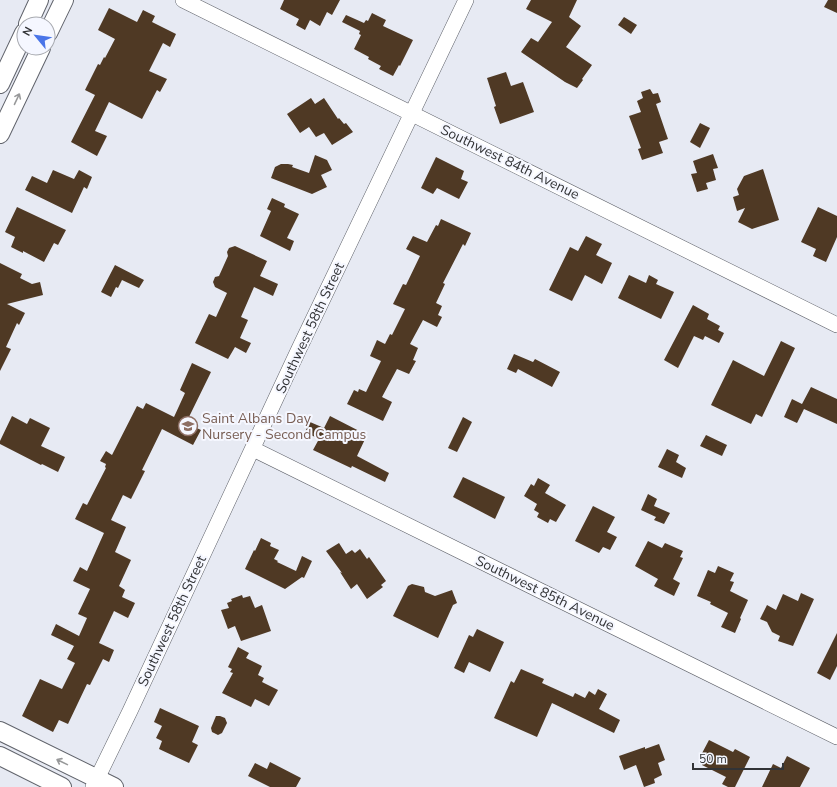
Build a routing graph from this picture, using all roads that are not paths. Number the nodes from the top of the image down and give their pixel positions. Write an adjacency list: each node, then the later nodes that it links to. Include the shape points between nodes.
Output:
1 (39, 0): 5 (main road)
2 (64, 0): 6 (main road)
3 (182, 0): 10 (street, Southwest 84th Avenue)
4 (466, 0): 10 (street, Southwest 58th Street)
5 (32, 16)
6 (56, 16)
7 (16, 50): 9 (main road)
8 (37, 56): 11 (main road, one-way to 8)
9 (0, 84)
10 (412, 113): 12 (street, Southwest 84th Avenue); 13 (street, Southwest 58th Street)
11 (0, 134)
12 (837, 325)
13 (253, 449): 15 (street, Southwest 85th Avenue); 17 (street, Southwest 58th Street)
14 (0, 731): 17 (main road, one-way to 14)
15 (837, 737)
16 (0, 756): 18 (main road)
17 (95, 783): 19 (main road)
18 (62, 787)
19 (114, 787)

